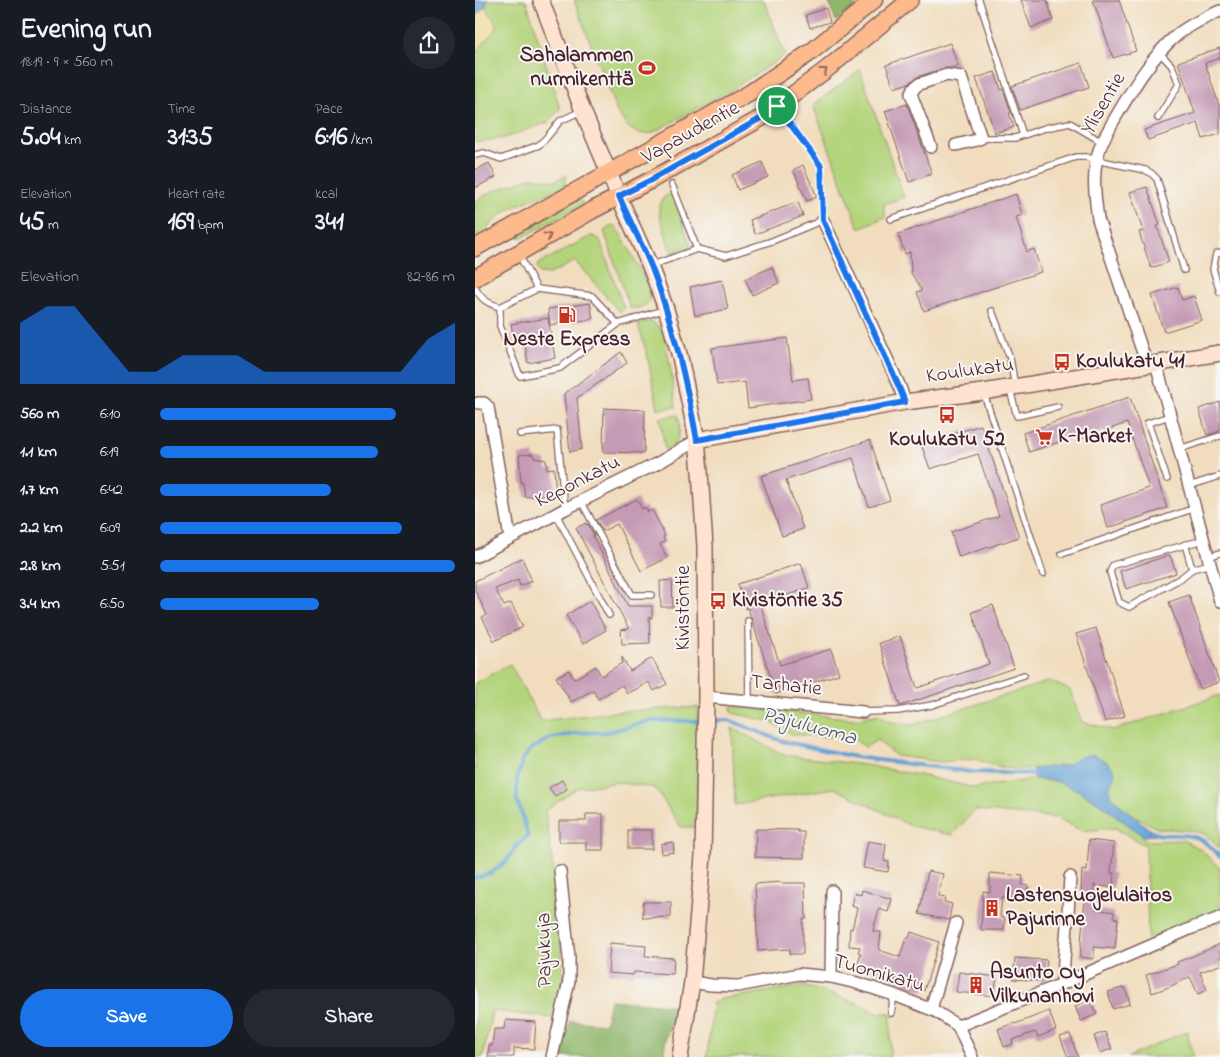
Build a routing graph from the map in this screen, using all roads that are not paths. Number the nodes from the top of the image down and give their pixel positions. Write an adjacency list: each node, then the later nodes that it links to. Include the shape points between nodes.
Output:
1 (541, 0): 8 (main road, Kivistöntie)
2 (874, 0): 17 (main road, Vapaudentie, via 811,52 750,93)
3 (911, 0): 7 (main road, Vapaudentie, one-way to 3)
4 (979, 0): 10 (lane)
5 (1220, 11): 6 (street, Ylisentie, via 1177,34)
6 (1159, 52): 9 (lane, via 1173,66 1179,84); 12 (street, Ylisentie)
7 (777, 106): 19 (main road, Vapaudentie, via 763,117); 21 (lane, via 821,166)
8 (583, 110): 15 (lane, via 560,120 539,145 501,159 484,153); 17 (main road, Kivistöntie)
9 (1158, 118)
10 (1023, 135): 11 (lane); 12 (lane, via 1070,123)
11 (981, 138): 13 (street); 14 (street, via 961,77 947,75 919,84 911,94)
12 (1102, 142): 16 (street, Ylisentie)
13 (956, 145)
14 (931, 147)
15 (475, 156)
16 (1096, 160): 20 (lane, via 1076,156); 27 (lane, via 1145,170 1157,179); 37 (street, Ylisentie, via 1094,194 1098,219)
17 (609, 173): 19 (main road, Kivistöntie); 22 (main road, Vapaudentie)
18 (672, 185): 23 (lane)
19 (619, 196): 25 (main road, Vapaudentie, one-way to 19); 26 (main road, Kivistöntie)
20 (891, 219)
21 (823, 220): 23 (lane, via 726,256); 40 (street)
22 (475, 248)
23 (697, 249): 26 (lane)
24 (1220, 253): 31 (lane, via 1216,254 1213,269)
25 (518, 254): 28 (main road, Vapaudentie); 30 (lane)
26 (650, 266): 33 (main road, Kivistöntie)
27 (1184, 270)
28 (475, 278)
29 (475, 288): 32 (lane, via 487,303)
30 (537, 289): 32 (lane); 35 (lane, via 592,296)
31 (1220, 292)
32 (500, 307): 35 (lane, via 500,326 520,376 560,368)
33 (666, 309): 35 (lane); 46 (main road, Kivistöntie, via 680,357)
34 (992, 310): 38 (lane, via 1010,358)
35 (618, 324)
36 (1220, 353): 37 (main road, Koulukatu)
37 (1151, 364): 38 (main road, Koulukatu); 43 (street, Ylisentie)
38 (1012, 387): 39 (main road, Koulukatu); 42 (lane, via 1017,416)
39 (983, 392): 40 (main road, Koulukatu); 62 (lane)
40 (905, 402): 46 (main road, Koulukatu)
41 (478, 403): 54 (street, via 484,402 488,407)
42 (1058, 408)
43 (1170, 416): 47 (street, Ylisentie); 49 (lane, via 1149,423)
44 (520, 434): 53 (lane, via 557,430)
45 (1220, 436): 47 (lane)
46 (697, 440): 51 (street, Keponkatu); 69 (main road, Kivistöntie, via 705,546)
47 (1179, 449): 50 (street, Ylisentie)
48 (1220, 476): 50 (lane)
49 (1167, 479)
50 (1189, 486): 52 (street, Ylisentie)
51 (581, 501): 53 (street, Keponkatu); 63 (lane, via 632,595)
52 (1195, 508): 55 (street, Ylisentie); 57 (lane)
53 (561, 511): 54 (street, Keponkatu); 65 (lane)
54 (511, 538): 59 (street, Keponkatu)
55 (1203, 540): 56 (lane); 60 (street, Ylisentie)
56 (1185, 544): 61 (lane); 61 (lane, via 1113,565 1110,572 1119,602 1129,607)
57 (1062, 554)
58 (1220, 554): 60 (lane)
59 (475, 557)
60 (1209, 561): 61 (lane); 64 (street, Ylisentie)
61 (1192, 569)
62 (1043, 574)
63 (651, 595)
64 (1220, 601)
65 (609, 615)
66 (748, 621): 68 (lane)
67 (1024, 675): 70 (lane, via 933,705)
68 (749, 701): 69 (street, Tarhatie); 70 (street, Tarhatie)
69 (705, 702): 77 (main road, Kivistöntie, via 703,856)
70 (863, 712)
71 (560, 871): 83 (street, Pajukuja, via 569,981)
72 (1070, 878): 78 (street)
73 (832, 891): 76 (street)
74 (1220, 918): 78 (street)
75 (957, 923): 80 (street)
76 (831, 977): 77 (street, Tuomikatu, via 799,974 738,986); 79 (street, Tuomikatu)
77 (692, 982): 84 (main road, Kivistöntie)
78 (1062, 984): 82 (street)
79 (895, 995): 80 (street, Tuomikatu); 81 (lane)
80 (931, 1009): 82 (street, Tuomikatu)
81 (891, 1013)
82 (958, 1026): 85 (street)
83 (552, 1057)
84 (680, 1057)
85 (972, 1057)

